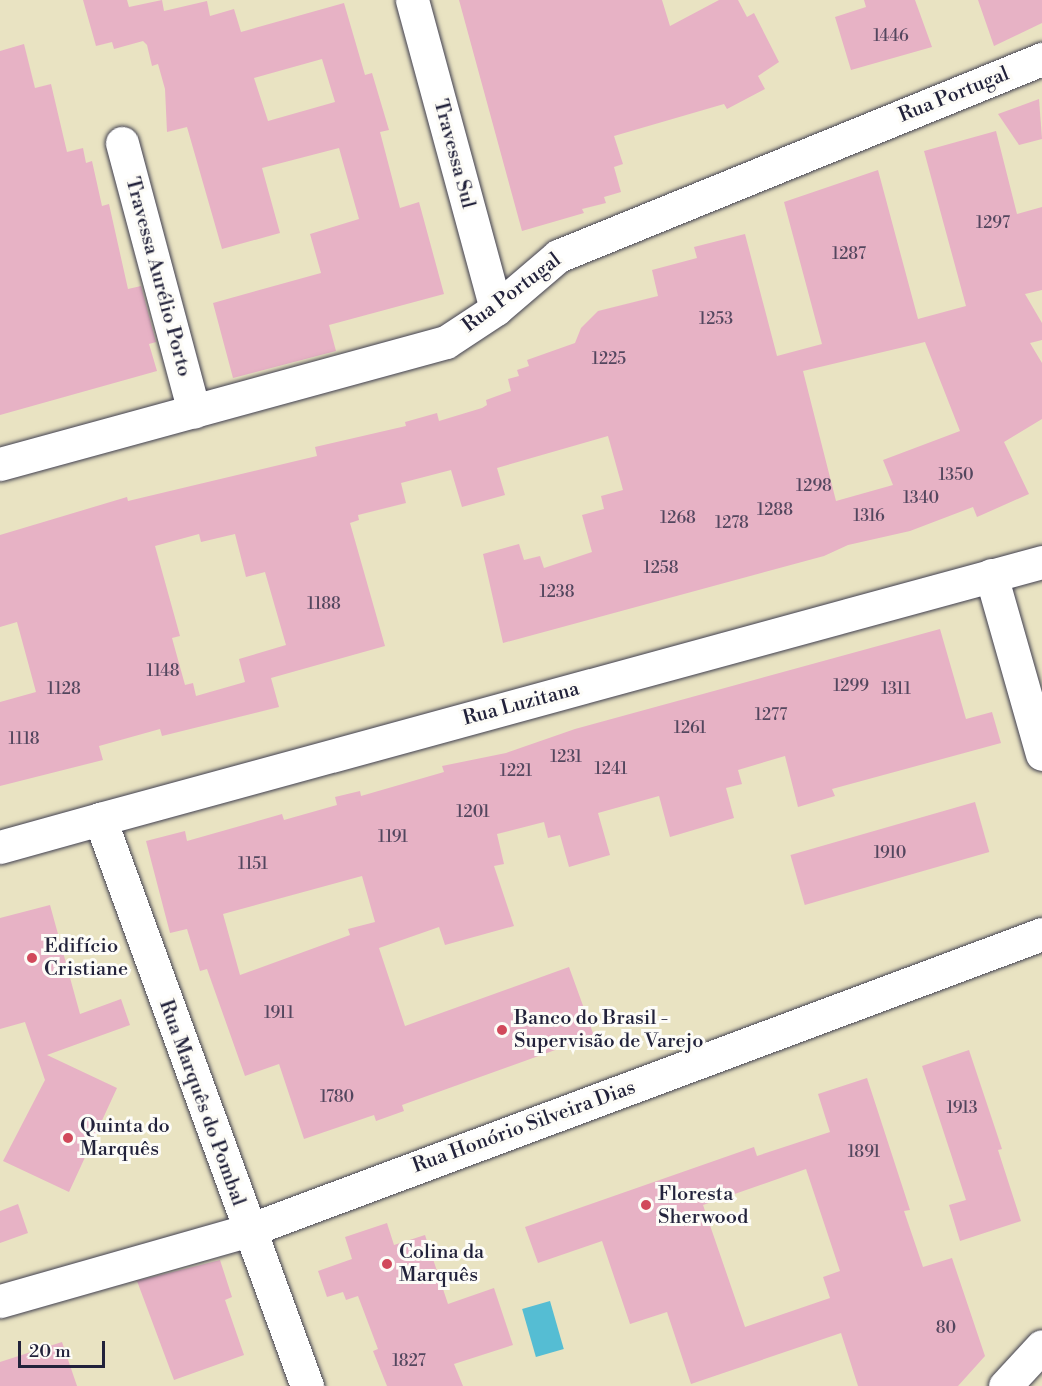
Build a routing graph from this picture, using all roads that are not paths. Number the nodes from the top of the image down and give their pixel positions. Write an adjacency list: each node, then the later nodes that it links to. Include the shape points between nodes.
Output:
1 (412, 0): 4 (street, Travessa Sul)
2 (1042, 59): 4 (street, Rua Portugal, via 558,256)
3 (122, 143): 5 (street, Travessa Aurélio Porto)
4 (496, 309): 5 (street, Rua Portugal, via 446,342)
5 (194, 411): 6 (street, Rua Portugal)
6 (0, 464)
7 (1042, 562): 8 (street, Rua Luzitana)
8 (991, 575): 9 (street); 10 (street, Rua Luzitana)
9 (1042, 753)
10 (100, 819): 11 (street, Rua Luzitana); 13 (street, Rua Marquês do Pombal)
11 (0, 847)
12 (1042, 934): 13 (street, Rua Honório Silveira Dias)
13 (249, 1230): 14 (street, Rua Honório Silveira Dias); 16 (street, Rua Marquês do Pombal)
14 (0, 1300)
15 (1042, 1346): 17 (street)
16 (307, 1386)
17 (1005, 1386)

